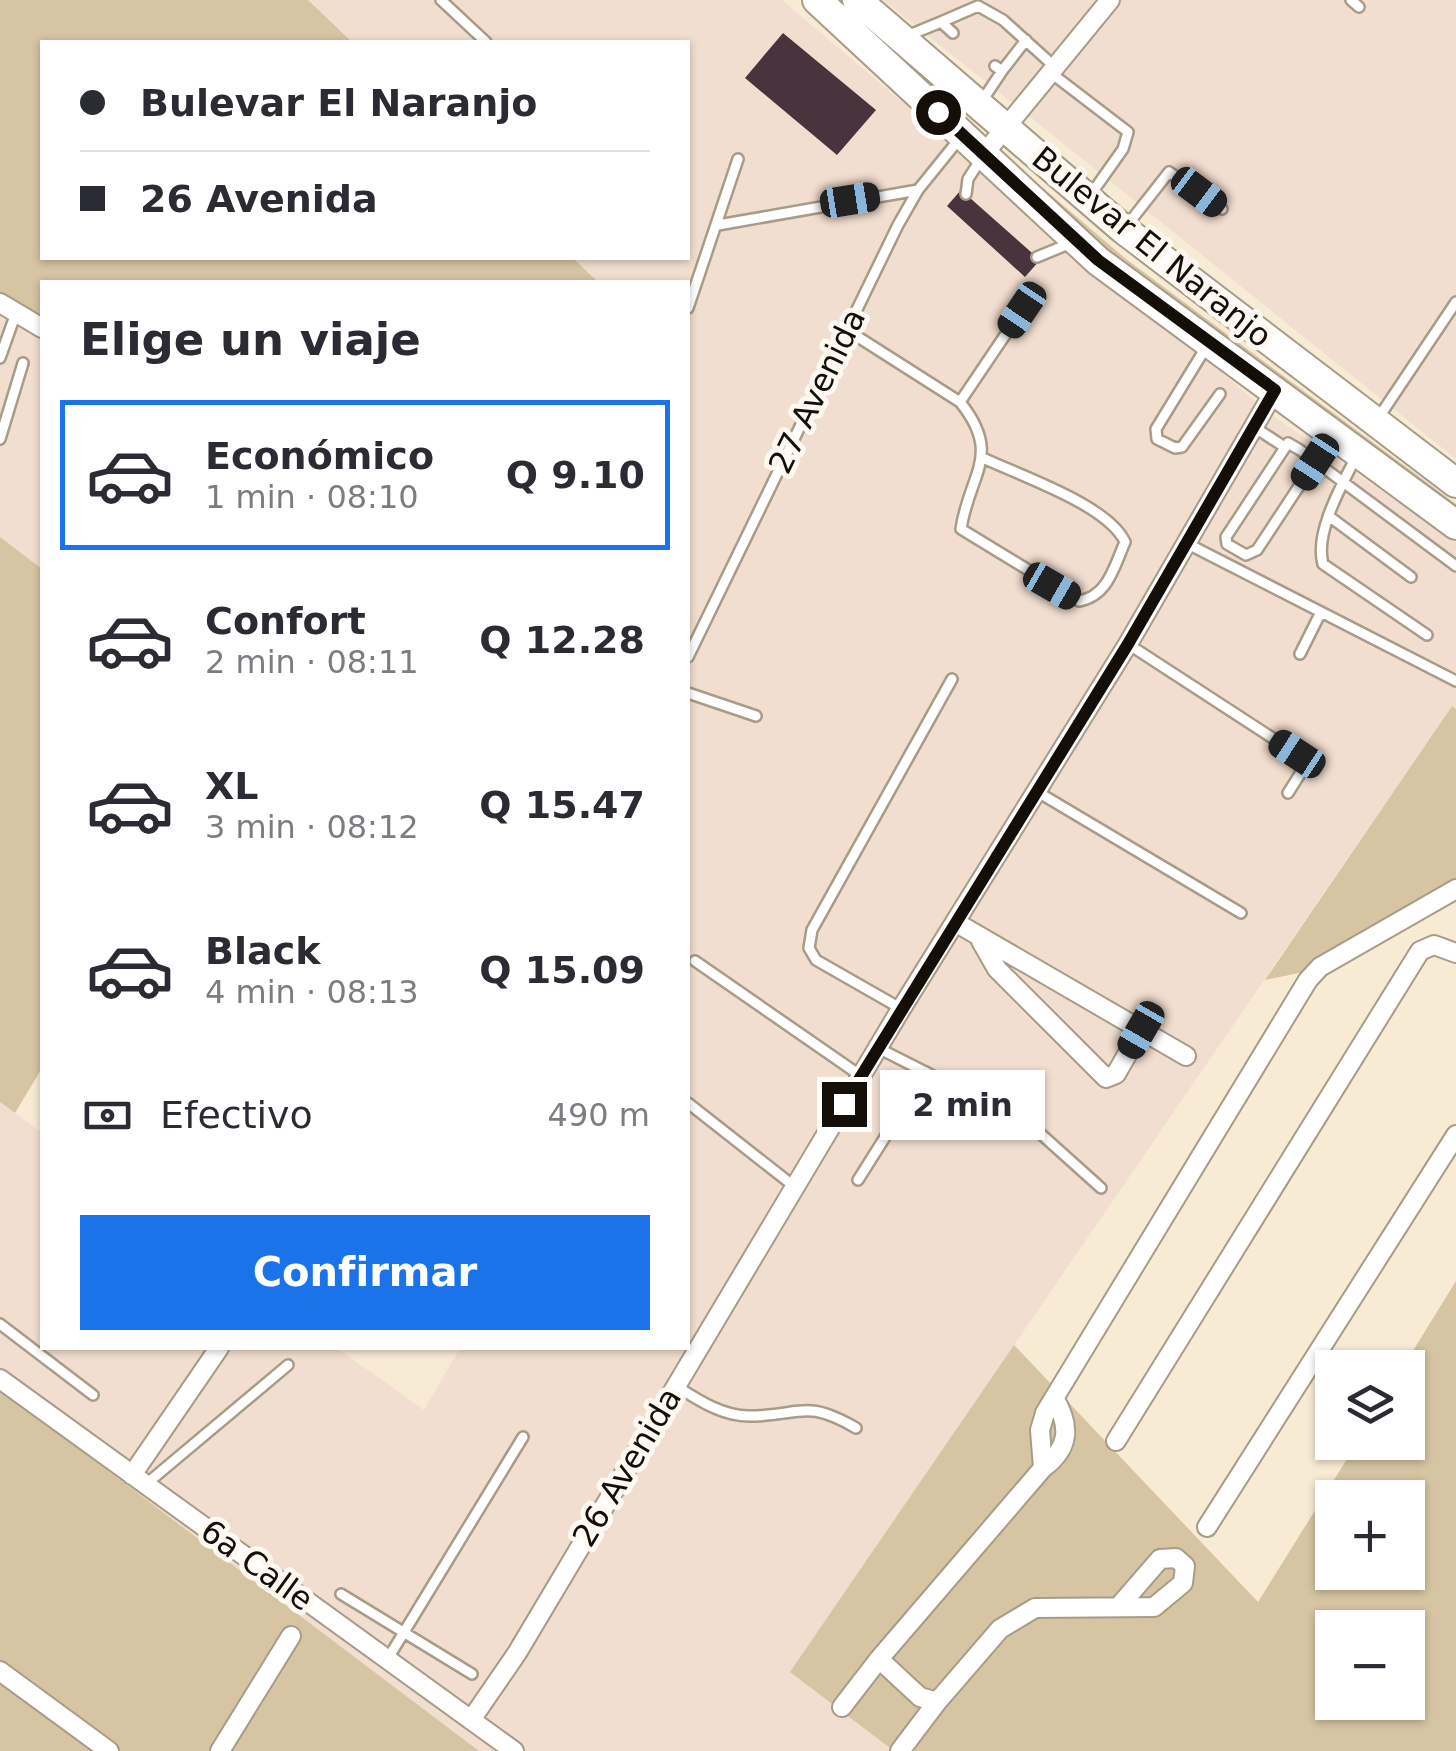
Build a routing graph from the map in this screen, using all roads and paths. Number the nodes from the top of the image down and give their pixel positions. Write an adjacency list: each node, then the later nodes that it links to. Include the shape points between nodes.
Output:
1 (441, 0): 8 (lane)
2 (817, 0): 13 (main road, Bulevar El Naranjo)
3 (857, 0): 7 (main road, Bulevar El Naranjo)
4 (1110, 0): 10 (street)
5 (941, 22): 6 (lane); 7 (lane); 9 (lane, via 978,6)
6 (952, 33)
7 (902, 38): 11 (main road, Bulevar El Naranjo)
8 (484, 40)
9 (1026, 40): 10 (lane); 11 (lane, via 999,68)
10 (1053, 70): 12 (street); 18 (lane, via 1128,132 1124,149)
11 (980, 104): 12 (main road, Bulevar El Naranjo)
12 (1006, 127): 14 (street); 18 (main road, Bulevar El Naranjo)
13 (962, 135): 14 (main road, Bulevar El Naranjo); 16 (lane, 27 Avenida)
14 (984, 154): 17 (lane); 22 (main road, Bulevar El Naranjo)
15 (738, 159): 20 (lane)
16 (918, 190): 20 (lane); 29 (lane, 27 Avenida)
17 (966, 194)
18 (1088, 199): 21 (main road, Bulevar El Naranjo)
19 (1222, 209): 21 (lane, via 1169,172)
20 (718, 225): 24 (lane)
21 (1122, 230): 36 (main road, Bulevar El Naranjo)
22 (1076, 241): 23 (lane); 30 (main road, Bulevar El Naranjo)
23 (1036, 257)
24 (690, 302)
25 (1456, 302): 36 (lane)
26 (8, 308): 28 (street); 31 (lane)
27 (1022, 310): 35 (lane)
28 (40, 327)
29 (847, 330): 35 (lane); 53 (lane, 27 Avenida)
30 (1209, 342): 33 (main road, Bulevar El Naranjo); 34 (lane, via 1156,429 1158,438 1182,447)
31 (0, 358)
32 (23, 363): 38 (lane)
33 (1275, 390): 37 (street, 26 Avenida); 40 (main road, Bulevar El Naranjo)
34 (1220, 394)
35 (960, 402): 41 (lane, via 983,439)
36 (1374, 424): 43 (main road, Bulevar El Naranjo)
37 (1254, 427): 39 (lane); 47 (street, 26 Avenida)
38 (0, 439)
39 (1283, 446): 42 (lane, via 1295,446); 42 (lane, via 1226,537 1246,554 1257,550)
40 (1359, 452): 44 (lane); 46 (main road, Bulevar El Naranjo)
41 (983, 458): 41 (lane, via 961,530 1079,601 1094,599 1124,542 1118,529)
42 (1315, 462): 44 (lane)
43 (1456, 483)
44 (1344, 486): 45 (lane); 48 (lane)
45 (1330, 517): 49 (lane); 51 (lane, via 1322,564)
46 (1456, 526)
47 (1186, 543): 50 (lane); 52 (street, 26 Avenida)
48 (1456, 566)
49 (1410, 577)
50 (1320, 614): 54 (lane); 56 (lane)
51 (1426, 636)
52 (1128, 644): 59 (street, 26 Avenida); 60 (lane, via 1297,754 1300,774)
53 (690, 653)
54 (1300, 654)
55 (952, 678): 67 (lane, via 812,930 809,948 816,960)
56 (1456, 682)
57 (690, 695): 58 (lane)
58 (756, 716)
59 (1036, 792): 62 (lane); 63 (street, 26 Avenida)
60 (1288, 793)
61 (1456, 889): 84 (street, via 1308,980)
62 (1240, 913)
63 (955, 922): 64 (street); 67 (street, 26 Avenida)
64 (981, 941): 68 (street); 68 (street, via 997,969 1096,1073 1116,1074)
65 (1456, 954): 87 (street, via 1434,945 1420,950)
66 (695, 961): 72 (lane)
67 (901, 1009): 69 (street, 26 Avenida)
68 (1141, 1030): 70 (street)
69 (878, 1048): 71 (lane); 72 (street, 26 Avenida)
70 (1186, 1056)
71 (926, 1072): 75 (lane); 77 (lane, via 1032,1126)
72 (861, 1076): 76 (street, 26 Avenida)
73 (690, 1104): 76 (lane)
74 (1456, 1135): 90 (street)
75 (858, 1180)
76 (794, 1187): 82 (street, 26 Avenida)
77 (1101, 1188)
78 (2, 1330): 83 (lane)
79 (218, 1350): 89 (street)
80 (288, 1365): 89 (lane)
81 (0, 1379): 89 (street, 6a Calle)
82 (676, 1386): 85 (lane, via 720,1411 747,1416 808,1407); 101 (street, 26 Avenida)
83 (93, 1395)
84 (1054, 1398): 88 (street, via 1040,1430); 88 (street, via 1067,1427 1066,1443)
85 (856, 1428)
86 (523, 1437): 93 (lane)
87 (1116, 1441)
88 (1043, 1468): 95 (street)
89 (138, 1480): 96 (street, 6a Calle)
90 (1207, 1527)
91 (341, 1594): 93 (lane)
92 (1121, 1604): 99 (street, via 1035,1608 1000,1629)
93 (404, 1633): 96 (lane); 98 (lane)
94 (291, 1636): 103 (street)
95 (878, 1659): 99 (street, via 920,1697); 100 (street)
96 (387, 1660): 101 (street, 6a Calle)
97 (0, 1671): 102 (street)
98 (472, 1674)
99 (936, 1702): 105 (street)
100 (842, 1707)
101 (471, 1720): 104 (street, 6a Calle)
102 (109, 1751)
103 (220, 1751)
104 (514, 1751)
105 (900, 1751)

